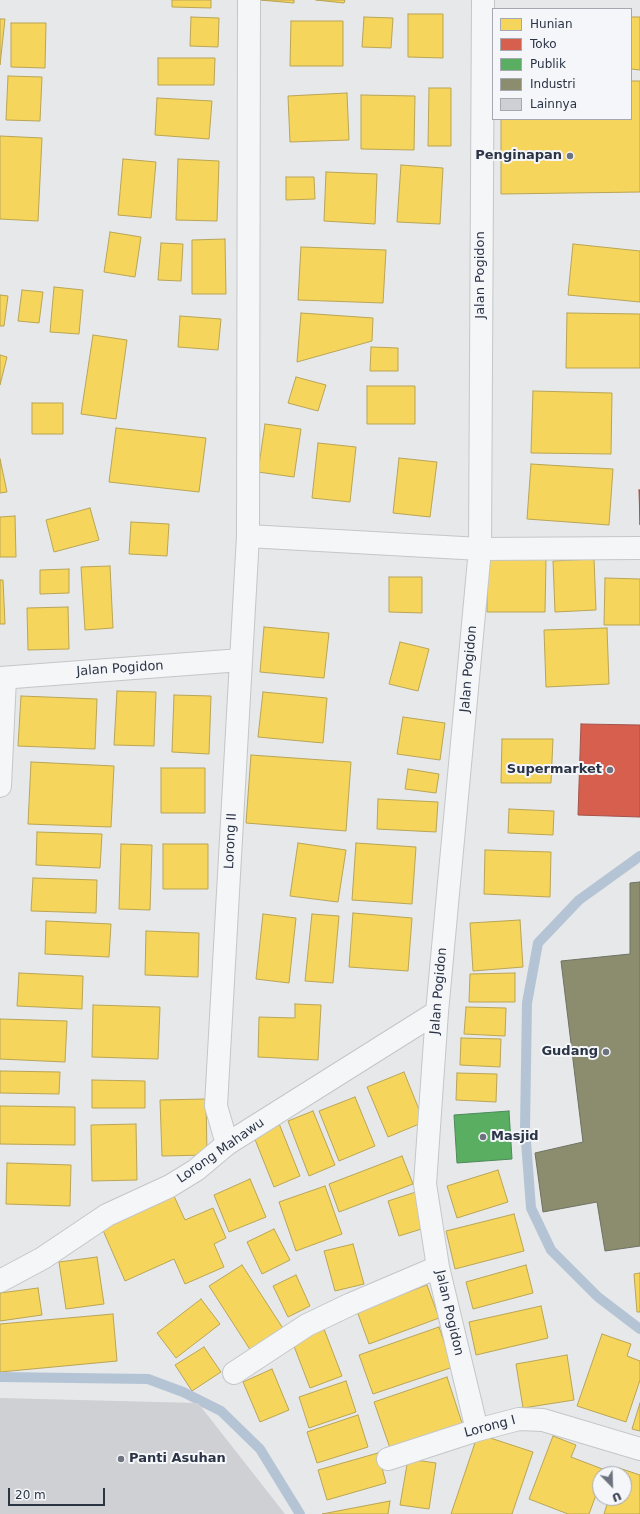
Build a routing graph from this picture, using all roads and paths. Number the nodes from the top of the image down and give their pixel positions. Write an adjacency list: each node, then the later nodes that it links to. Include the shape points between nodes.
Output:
1 (249, 0): 3 (street, Lorong II)
2 (483, 0): 5 (street, Jalan Pogidon)
3 (248, 536): 5 (street); 6 (street, Lorong II)
4 (640, 548): 5 (street)
5 (480, 549): 9 (street, Jalan Pogidon)
6 (241, 660): 7 (street, Jalan Pogidon); 10 (street, Lorong II, via 216,1106)
7 (2, 678): 8 (street)
8 (0, 786)
9 (437, 1012): 10 (street, Lorong Mahawu); 11 (street, Jalan Pogidon, via 425,1184)
10 (227, 1144): 12 (street, Lorong Mahawu, via 196,1170 107,1215 43,1258)
11 (438, 1267): 13 (street, via 306,1326); 14 (street, Jalan Pogidon)
12 (0, 1281)
13 (234, 1373)
14 (477, 1430): 15 (street, Lorong I, via 519,1419 544,1420); 16 (street, Lorong I)
15 (640, 1449)
16 (388, 1459)

